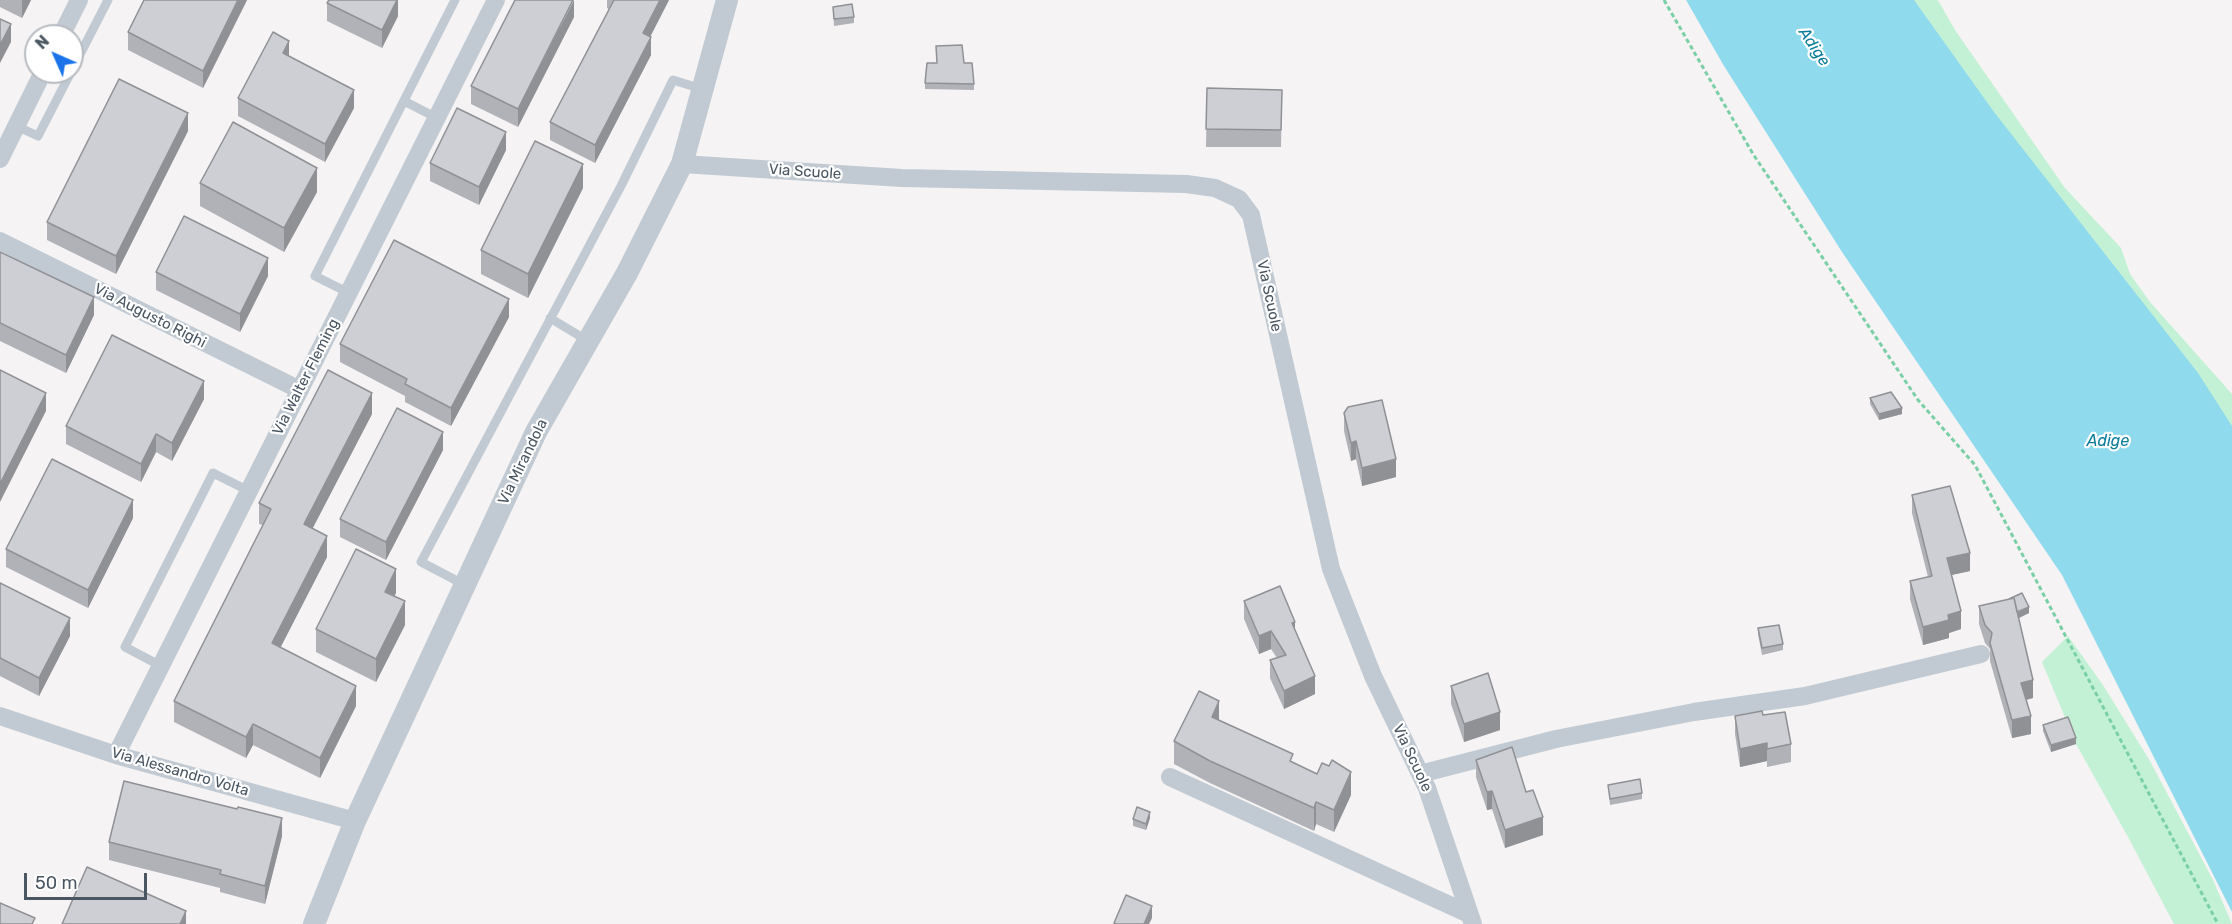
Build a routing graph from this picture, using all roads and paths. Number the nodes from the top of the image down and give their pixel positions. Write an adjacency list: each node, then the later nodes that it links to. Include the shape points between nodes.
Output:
1 (79, 0): 7 (street)
2 (108, 0): 8 (lane)
3 (455, 0): 12 (lane)
4 (496, 0): 13 (street, Via Walter Fleming)
5 (727, 0): 11 (street, Via Mirandola)
6 (1664, 0): 33 (path, via 1759,164 1918,400 1975,465)
7 (67, 24)
8 (84, 47)
9 (37, 84): 14 (street)
10 (65, 84): 14 (lane, via 38,136)
11 (702, 89): 16 (street, Via Mirandola); 19 (lane, via 673,80)
12 (404, 101): 13 (lane); 18 (lane, via 315,276)
13 (437, 118): 18 (street, Via Walter Fleming)
14 (16, 126): 15 (street)
15 (0, 159)
16 (682, 164): 20 (street, Via Mirandola); 28 (street, Via Scuole, via 902,178 1186,184 1215,188 1239,199 1251,215 1331,569 1373,676)
17 (0, 241): 21 (street, Via Augusto Righi)
18 (349, 293): 21 (street, Via Walter Fleming)
19 (550, 318): 20 (lane); 23 (lane, via 422,562)
20 (588, 340): 23 (street, Via Mirandola, via 536,432)
21 (300, 390): 22 (street, Via Walter Fleming)
22 (249, 491): 25 (street, Via Walter Fleming); 25 (lane, via 213,473 202,493 125,647)
23 (465, 585): 30 (street, Via Mirandola)
24 (1982, 654): 28 (street, via 1805,696 1694,712 1556,739)
25 (161, 666): 27 (street, Via Walter Fleming)
26 (2, 722): 27 (street, Via Alessandro Volta)
27 (116, 755): 30 (street, Via Alessandro Volta)
28 (1420, 774): 31 (street, Via Scuole)
29 (1170, 777): 31 (street)
30 (355, 821): 32 (street, Via Mirandola)
31 (1471, 919)
32 (314, 924)
33 (2218, 924)

